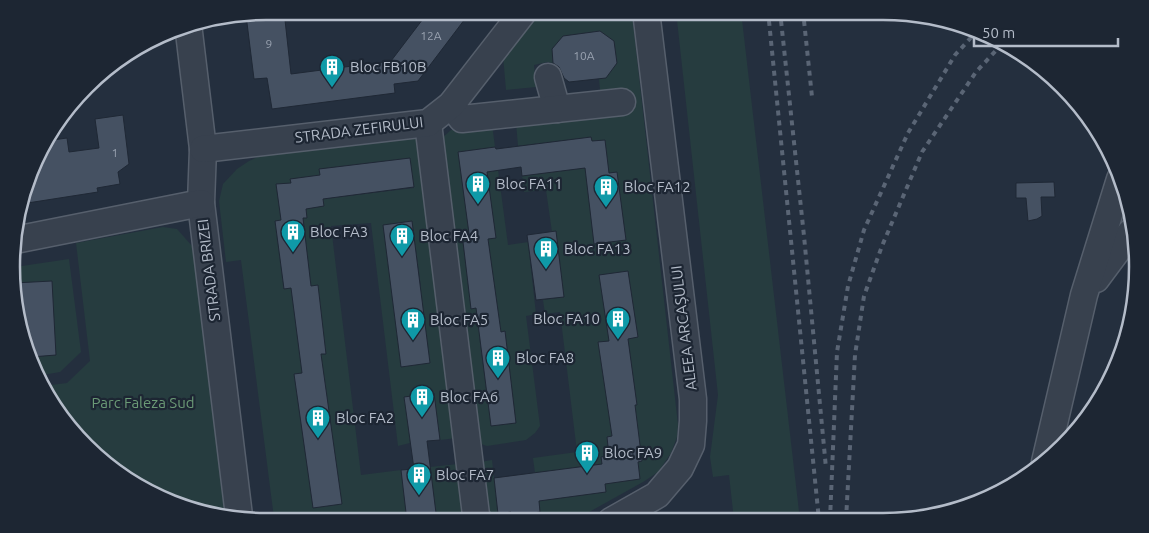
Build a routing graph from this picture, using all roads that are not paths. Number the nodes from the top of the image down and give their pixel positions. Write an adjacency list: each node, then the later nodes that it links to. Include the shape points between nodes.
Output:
1 (517, 20): 6 (street, STRADA ZEFIRULUI)
2 (647, 20): 18 (street, ALEEA ARCAȘULUI, via 693,421 690,445 680,468 657,494)
3 (189, 32): 9 (street, STRADA BRIZEI)
4 (548, 77): 7 (street)
5 (622, 102): 7 (street)
6 (451, 105): 7 (street, via 462,119); 8 (street, STRADA ZEFIRULUI)
7 (557, 109)
8 (428, 123): 9 (street, STRADA ZEFIRULUI); 17 (street)
9 (203, 149): 11 (street, STRADA BRIZEI)
10 (1117, 189): 14 (street)
11 (201, 203): 13 (street); 16 (street, STRADA BRIZEI)
12 (1127, 237): 14 (street)
13 (22, 239)
14 (1084, 296): 15 (street)
15 (1048, 449)
16 (238, 511)
17 (476, 513)
18 (625, 513)

